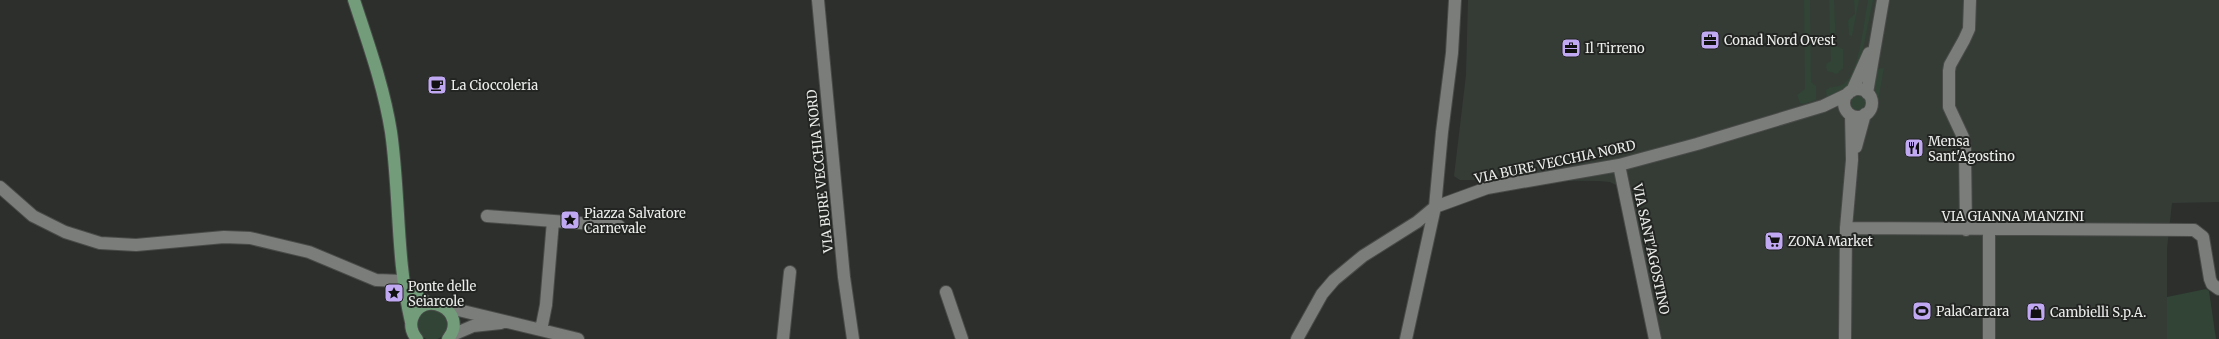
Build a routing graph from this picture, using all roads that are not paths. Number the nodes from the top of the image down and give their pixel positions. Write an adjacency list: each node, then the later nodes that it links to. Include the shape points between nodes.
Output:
1 (354, 0): 23 (main road, via 383,94 391,131)
2 (818, 0): 35 (street, VIA BURE VECCHIA NORD)
3 (1455, 0): 15 (street, via 1452,53)
4 (1883, 0): 6 (street)
5 (1970, 0): 20 (street, via 1969,29 1950,64 1948,102 1950,112 1963,137 1965,149)
6 (1874, 41): 7 (street); 8 (street)
7 (1850, 92): 8 (street, via 1860,89); 9 (street, VIA BURE VECCHIA NORD); 10 (street, via 1844,102)
8 (1867, 93): 11 (street, via 1871,104)
9 (1823, 106): 10 (street); 13 (street, VIA BURE VECCHIA NORD)
10 (1849, 112): 11 (street, via 1858,116); 12 (street)
11 (1865, 114): 12 (street)
12 (1852, 160): 19 (street)
13 (1619, 165): 15 (street, VIA BURE VECCHIA NORD, via 1487,188); 39 (street, VIA SANT'AGOSTINO)
14 (0, 187): 23 (street, via 33,216 65,232 100,243 130,245 224,237 250,238 309,252 376,280)
15 (1435, 207): 37 (street, VIA BURE VECCHIA NORD, via 1417,222 1363,256 1334,280 1322,294); 38 (street)
16 (487, 216): 17 (street)
17 (553, 221): 18 (street); 30 (street)
18 (619, 226)
19 (1846, 228): 20 (street, VIA GIANNA MANZINI); 40 (street)
20 (1966, 230): 21 (street, VIA GIANNA MANZINI)
21 (1989, 230): 24 (street, VIA GIANNA MANZINI, via 2194,230 2200,233 2204,242 2210,279); 41 (street)
22 (790, 272): 34 (street)
23 (403, 283): 26 (main road); 28 (main road)
24 (2219, 289)
25 (946, 292): 36 (street)
26 (429, 304): 27 (main road); 28 (main road, via 418,309)
27 (442, 306): 29 (street); 32 (main road, via 452,318 453,328)
28 (411, 322): 31 (main road)
29 (509, 322): 30 (street); 32 (street, via 480,324)
30 (542, 330): 33 (street)
31 (415, 337)
32 (449, 337)
33 (578, 339)
34 (783, 339)
35 (852, 339)
36 (962, 339)
37 (1297, 339)
38 (1406, 339)
39 (1655, 339)
40 (1845, 339)
41 (1988, 339)

